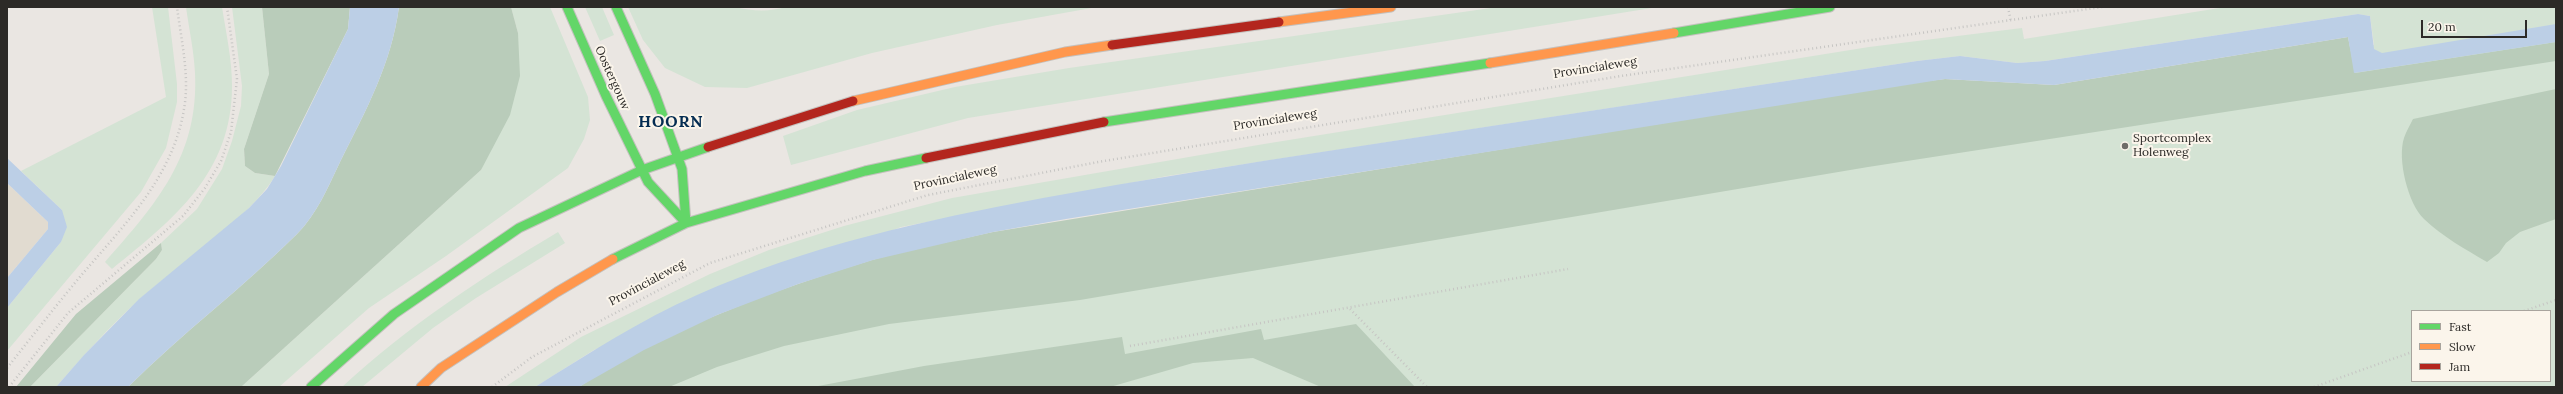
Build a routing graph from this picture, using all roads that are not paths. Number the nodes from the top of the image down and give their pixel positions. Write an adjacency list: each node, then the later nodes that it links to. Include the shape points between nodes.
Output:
1 (567, 7): 6 (main road, Oostergouw)
2 (616, 7): 5 (main road, via 655,94)
3 (1391, 7): 5 (main road, via 1066,52 859,99)
4 (1830, 7): 7 (main road, Provincialeweg, via 1074,127 865,171)
5 (678, 158): 6 (main road); 7 (main road, via 682,169)
6 (642, 170): 7 (main road, Oostergouw, via 648,182); 8 (main road, via 519,228 394,314)
7 (686, 223): 9 (main road, Provincialeweg, via 617,257 557,292 441,368)
8 (312, 387)
9 (421, 387)

